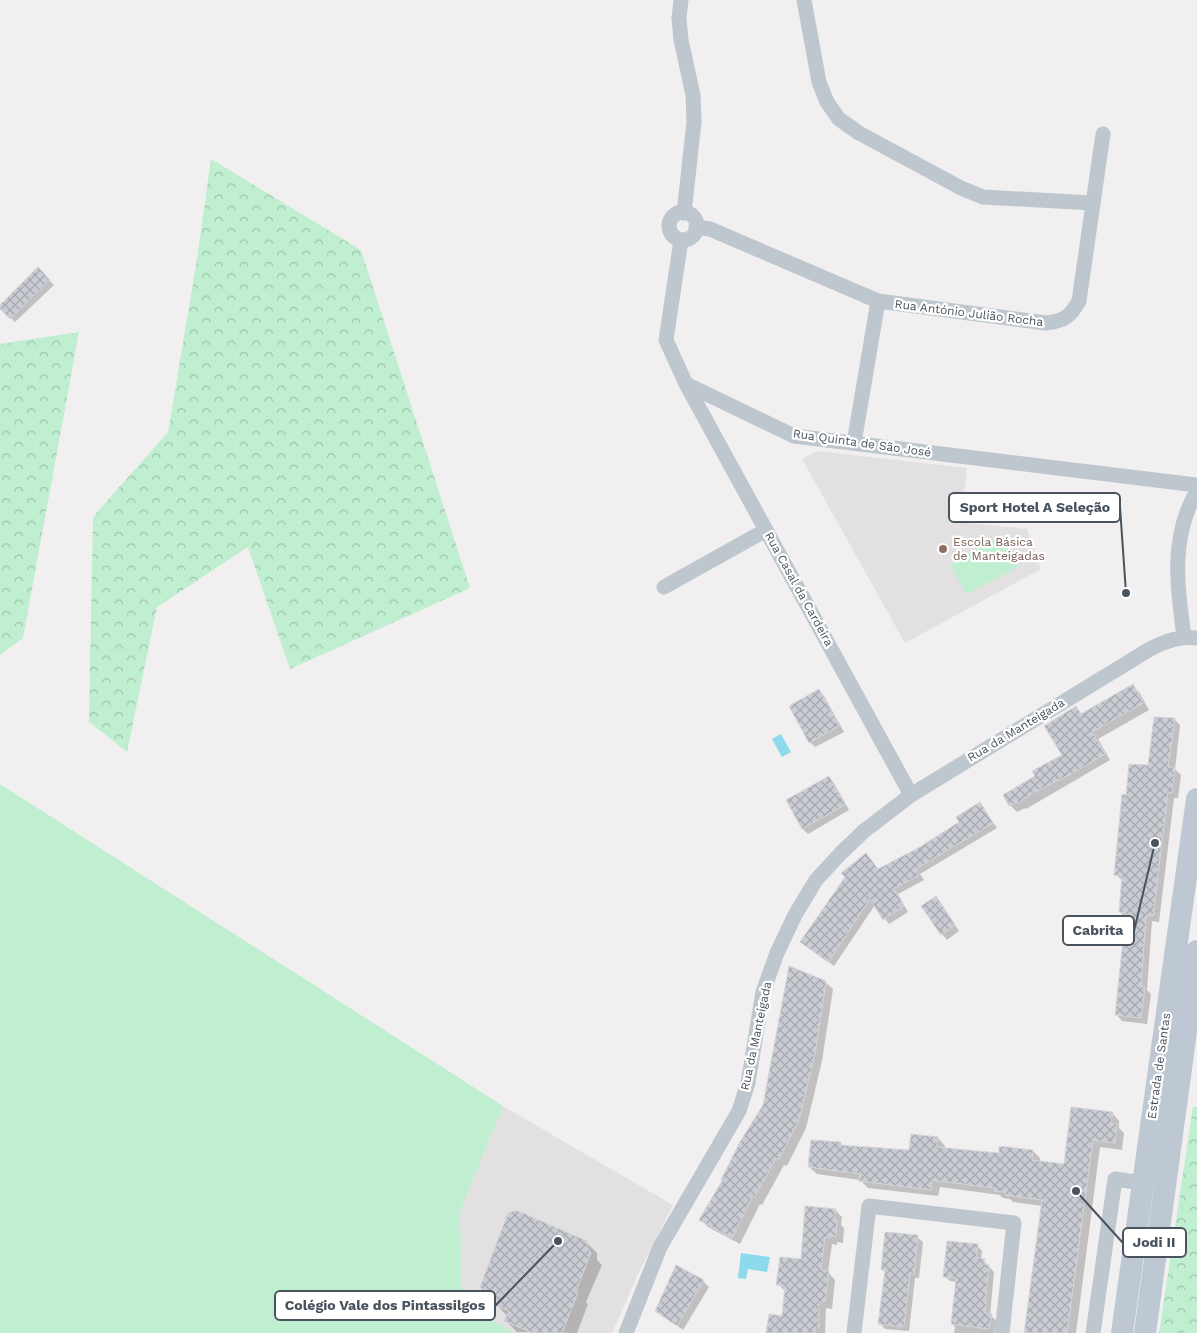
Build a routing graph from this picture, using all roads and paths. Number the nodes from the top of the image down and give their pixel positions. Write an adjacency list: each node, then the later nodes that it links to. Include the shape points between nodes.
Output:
1 (681, 0): 5 (street, via 681,40 693,95 694,122)
2 (804, 0): 4 (street, via 819,82 827,102 840,119 859,133 982,197)
3 (1103, 134): 4 (street, Rua António Julião Rocha)
4 (1093, 203): 8 (street, Rua António Julião Rocha, via 1079,301 1072,313 1059,321)
5 (684, 213): 6 (street, via 693,218); 7 (street, via 674,215 669,225 672,235)
6 (696, 227): 7 (street, via 691,237); 8 (street, Rua António Julião Rocha, via 710,229)
7 (681, 240): 9 (street, via 666,340)
8 (878, 302): 10 (street)
9 (686, 384): 10 (street, Rua Quinta de São José, via 794,436); 13 (street, Rua Casal da Cardeira)
10 (854, 443): 11 (street, Rua Quinta de São José)
11 (1197, 485)
12 (1197, 491): 15 (street, via 1183,522 1177,568 1178,592)
13 (766, 530): 14 (street); 16 (street, Rua Casal da Cardeira)
14 (664, 587)
15 (1191, 637): 16 (street, Rua da Manteigada, via 1150,648)
16 (911, 795): 20 (street, Rua da Manteigada, via 841,853 816,880 795,915 763,992 748,1083 739,1111 660,1247)
17 (1197, 799): 19 (main road, Estrada de Santas)
18 (1197, 951): 25 (main road, Estrada de Santas)
19 (1142, 1183): 23 (street, via 1114,1179); 24 (main road, Estrada de Santas)
20 (626, 1333)
21 (854, 1333): 22 (street, via 869,1206 1014,1223)
22 (1002, 1333)
23 (1094, 1333)
24 (1122, 1333)
25 (1145, 1333)

